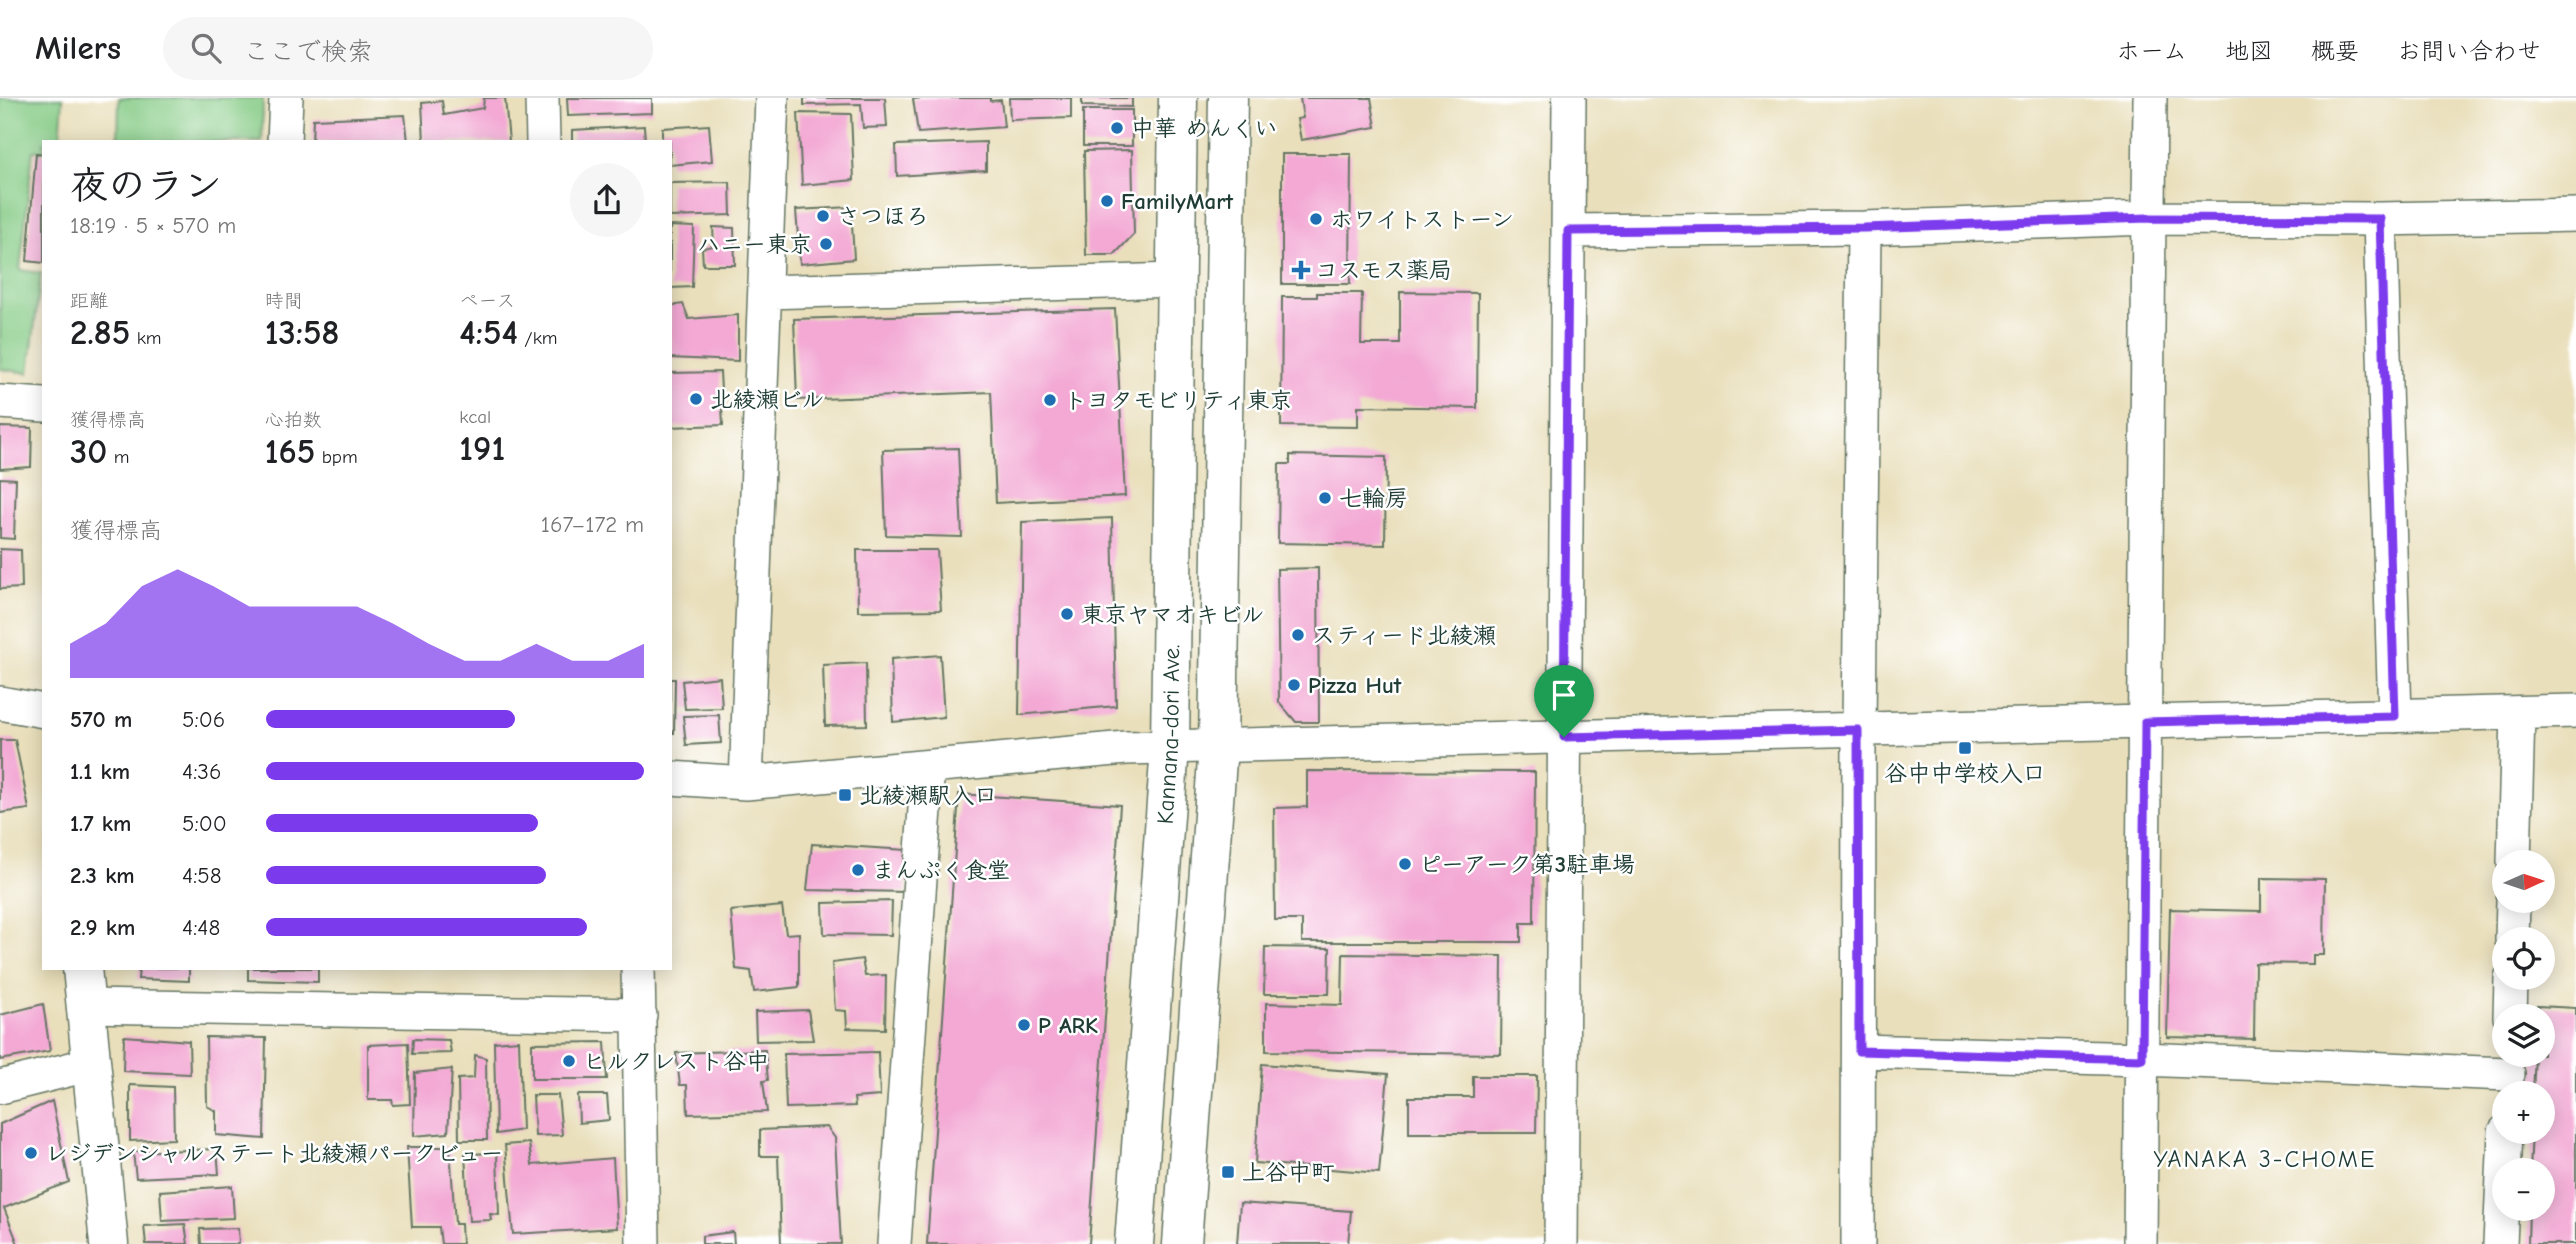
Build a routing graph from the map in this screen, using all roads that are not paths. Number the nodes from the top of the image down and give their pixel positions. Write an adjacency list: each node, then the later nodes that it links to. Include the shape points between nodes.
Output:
1 (286, 98): 8 (street)
2 (542, 98): 9 (street)
3 (772, 98): 16 (street)
4 (1178, 98): 15 (main road, Kannana-dori Ave.)
5 (1228, 98): 27 (main road, Kannana-dori Ave.)
6 (1569, 98): 14 (street)
7 (2150, 98): 11 (street)
8 (284, 140)
9 (543, 140)
10 (2576, 215): 12 (street)
11 (2148, 218): 12 (street); 13 (street); 24 (street)
12 (2380, 219): 23 (street)
13 (1864, 228): 14 (street); 25 (street)
14 (1568, 231): 26 (street)
15 (1176, 280): 16 (street); 28 (main road, Kannana-dori Ave.)
16 (765, 292): 31 (street)
17 (0, 402): 18 (street)
18 (42, 405)
19 (0, 703): 20 (street)
20 (42, 711)
21 (2576, 711): 22 (street)
22 (2518, 713): 23 (street); 32 (street)
23 (2395, 716): 24 (street)
24 (2145, 722): 25 (street); 38 (street)
25 (1858, 730): 26 (street); 37 (street)
26 (1564, 737): 27 (street); 48 (street)
27 (1218, 746): 28 (street); 47 (main road, Kannana-dori Ave.)
28 (1170, 747): 29 (street, via 1082,750); 46 (main road, Kannana-dori Ave.)
29 (928, 767): 31 (street); 45 (street)
30 (672, 778): 31 (street)
31 (746, 783)
32 (2514, 850)
33 (82, 970): 35 (main road)
34 (638, 970): 36 (street)
35 (86, 1006): 36 (street); 39 (main road)
36 (640, 1015): 44 (street)
37 (1859, 1051): 38 (street); 49 (street)
38 (2142, 1059): 40 (street); 50 (street)
39 (90, 1065): 41 (street); 43 (main road)
40 (2508, 1074)
41 (0, 1087)
42 (2504, 1144): 51 (street)
43 (109, 1244)
44 (643, 1244)
45 (894, 1244)
46 (1134, 1244)
47 (1182, 1244)
48 (1561, 1244)
49 (1858, 1244)
50 (2140, 1244)
51 (2500, 1244)

